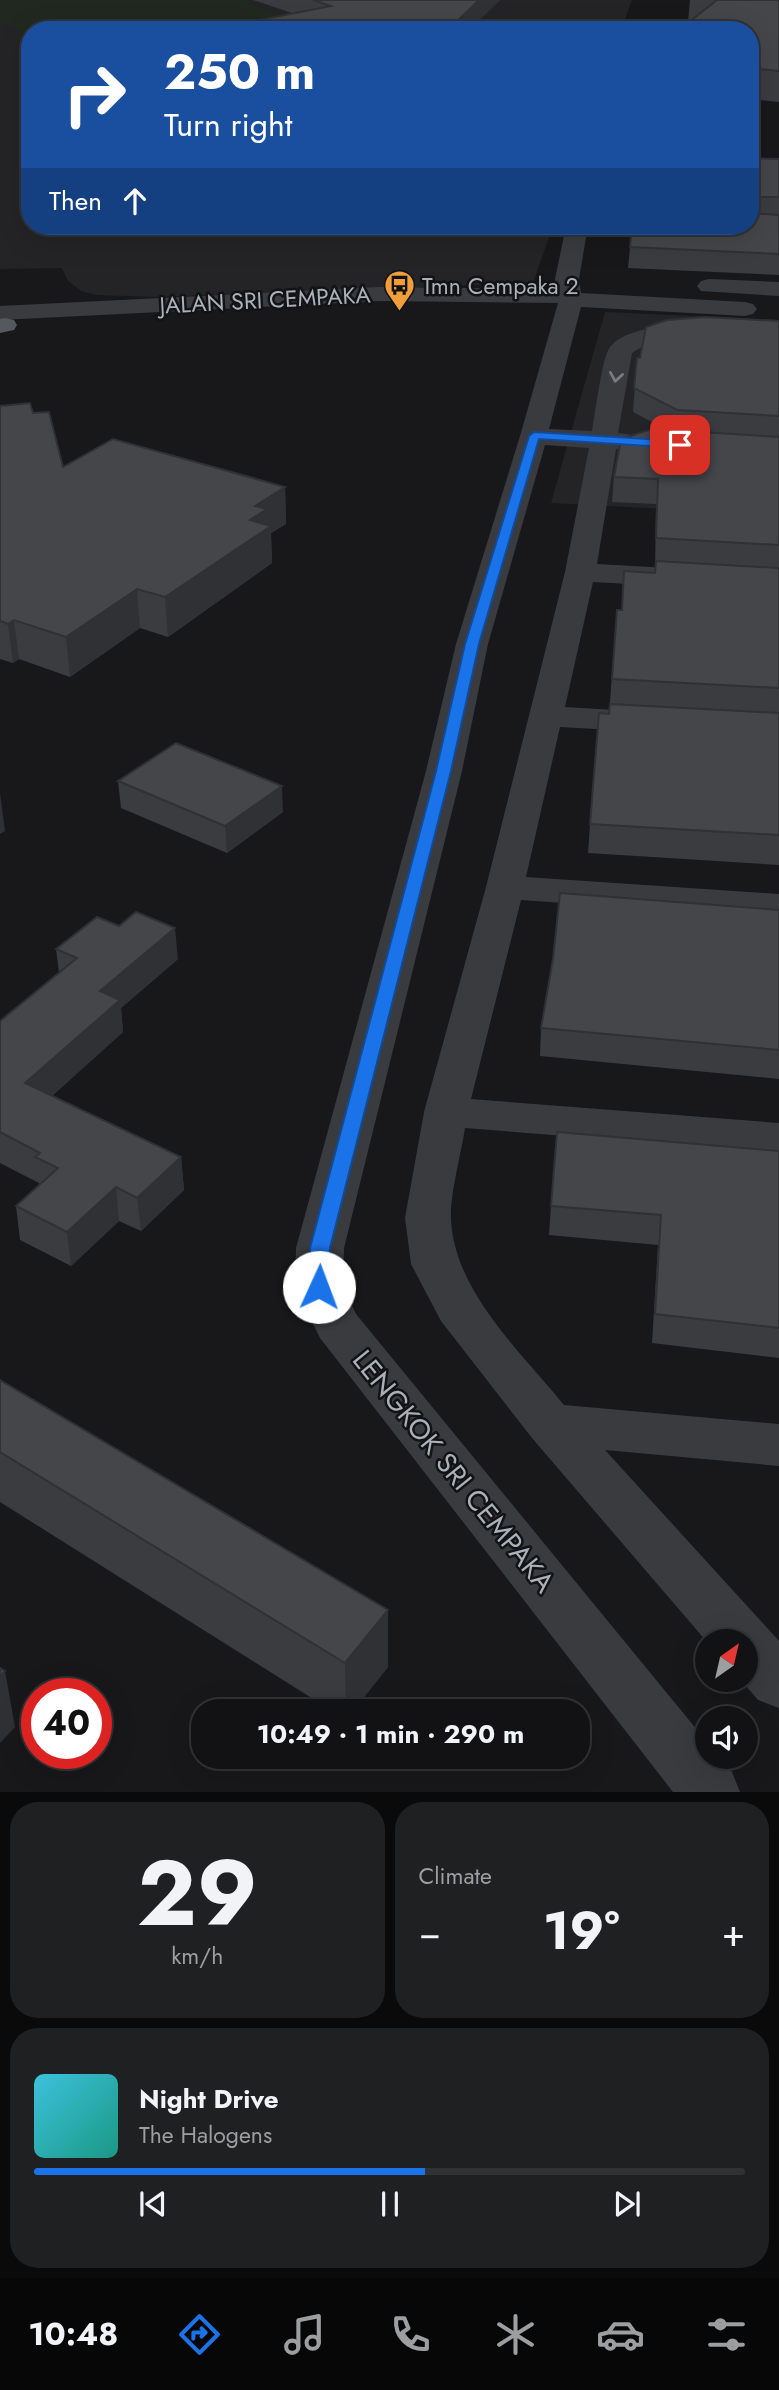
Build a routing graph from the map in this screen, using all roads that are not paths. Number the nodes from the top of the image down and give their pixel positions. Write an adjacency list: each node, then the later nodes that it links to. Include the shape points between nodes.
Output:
1 (577, 235): 2 (street, LENGKOK SRI CEMPAKA)
2 (569, 289): 3 (street); 4 (street, JALAN SRI CEMPAKA); 5 (street, JALAN SRI CEMPAKA, via 555,301 410,301); 7 (street, LENGKOK SRI CEMPAKA)
3 (779, 289)
4 (779, 311)
5 (1, 322)
6 (779, 335): 8 (street, one-way to 8, via 667,333 628,342 620,350)
7 (534, 436): 8 (street); 23 (street, LENGKOK SRI CEMPAKA, via 472,644 320,1248 319,1287 337,1325)
8 (606, 440): 9 (street); 10 (street)
9 (659, 444)
10 (580, 572): 11 (street); 12 (street)
11 (779, 583)
12 (544, 716): 13 (street); 14 (street)
13 (682, 724)
14 (505, 887): 15 (street); 16 (street)
15 (779, 905)
16 (446, 1112): 17 (street); 18 (street, via 428,1218 435,1264 458,1308)
17 (779, 1138)
18 (550, 1424): 19 (street); 20 (street)
19 (779, 1445)
20 (732, 1629)
21 (758, 1659): 22 (street)
22 (779, 1682)
23 (710, 1791)

